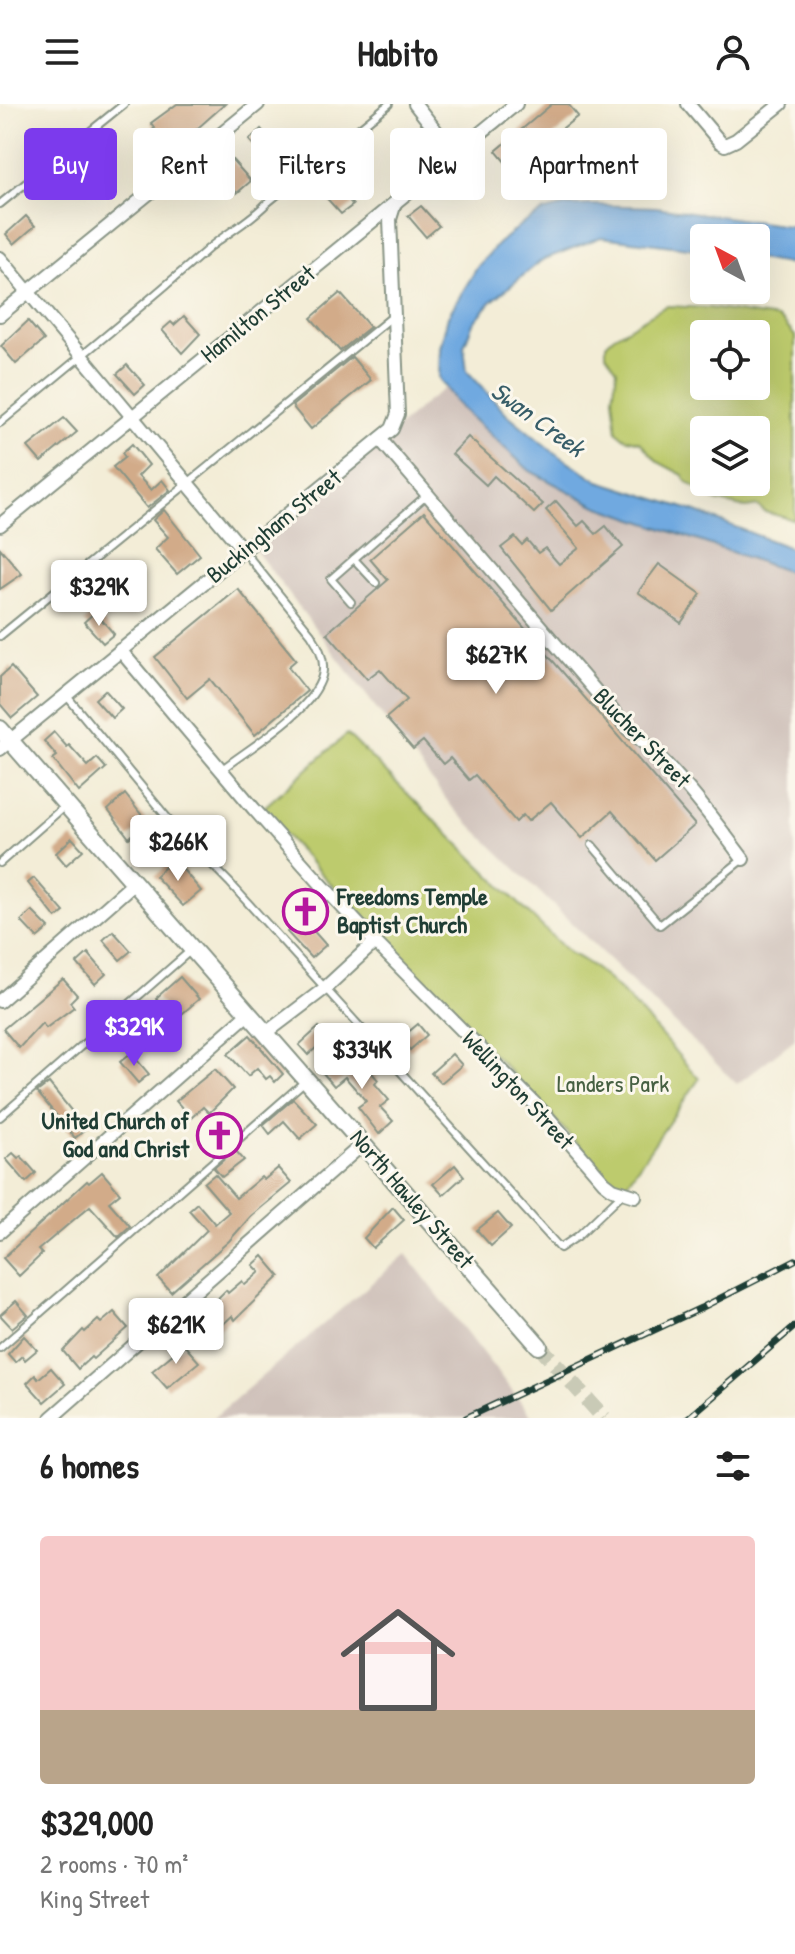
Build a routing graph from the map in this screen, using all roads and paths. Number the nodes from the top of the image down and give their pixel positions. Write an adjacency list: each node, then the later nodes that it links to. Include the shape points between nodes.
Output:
1 (124, 104): 12 (lane)
2 (258, 104): 14 (street)
3 (389, 104): 17 (lane)
4 (415, 104): 8 (street)
5 (516, 104): 9 (street, Hamilton Street)
6 (688, 104): 7 (street, via 725,145)
7 (781, 104)
8 (434, 128)
9 (485, 129)
10 (399, 200): 11 (street, Hamilton Street)
11 (395, 203): 16 (street, via 390,219); 18 (street, Hamilton Street)
12 (0, 204)
13 (0, 258): 14 (street)
14 (28, 292): 15 (street); 17 (street)
15 (0, 315)
16 (393, 316): 20 (street, Buckingham Street, via 398,414); 21 (lane)
17 (81, 356): 18 (street); 19 (lane)
18 (132, 417): 21 (street); 23 (street, Hamilton Street)
19 (0, 423)
20 (380, 439): 22 (street, Blucher Street); 24 (street, Buckingham Street)
21 (188, 484): 24 (street); 28 (lane)
22 (428, 494): 25 (lane); 35 (street, Blucher Street, via 628,729 693,792)
23 (0, 525)
24 (243, 550): 29 (street, Buckingham Street); 32 (lane, via 318,644 323,666 313,694)
25 (354, 559): 26 (lane); 27 (lane, via 331,579)
26 (376, 583)
27 (351, 602)
28 (0, 636)
29 (120, 650): 30 (street, Buckingham Street); 32 (street, Wellington Street)
30 (66, 695): 31 (street, Buckingham Street); 40 (lane, via 174,826)
31 (3, 739): 33 (street, North Hawley Street)
32 (221, 770): 38 (street, Wellington Street)
33 (66, 805): 36 (lane); 37 (street, North Hawley Street)
34 (592, 845): 35 (lane, via 660,925)
35 (743, 859)
36 (0, 863)
37 (134, 883): 39 (street, North Hawley Street); 41 (street)
38 (375, 942): 40 (street); 47 (street, Wellington Street, via 545,1114 604,1182)
39 (192, 949): 42 (street, North Hawley Street); 45 (lane)
40 (324, 989): 43 (street); 47 (lane, via 560,1248)
41 (0, 1001)
42 (249, 1013): 43 (street, North Hawley Street); 48 (street)
43 (266, 1033): 44 (street, North Hawley Street)
44 (307, 1079): 46 (street, North Hawley Street); 50 (lane)
45 (0, 1117)
46 (364, 1143): 49 (street, North Hawley Street); 51 (street)
47 (629, 1194)
48 (0, 1232)
49 (539, 1346)
50 (0, 1348)
51 (51, 1418)

